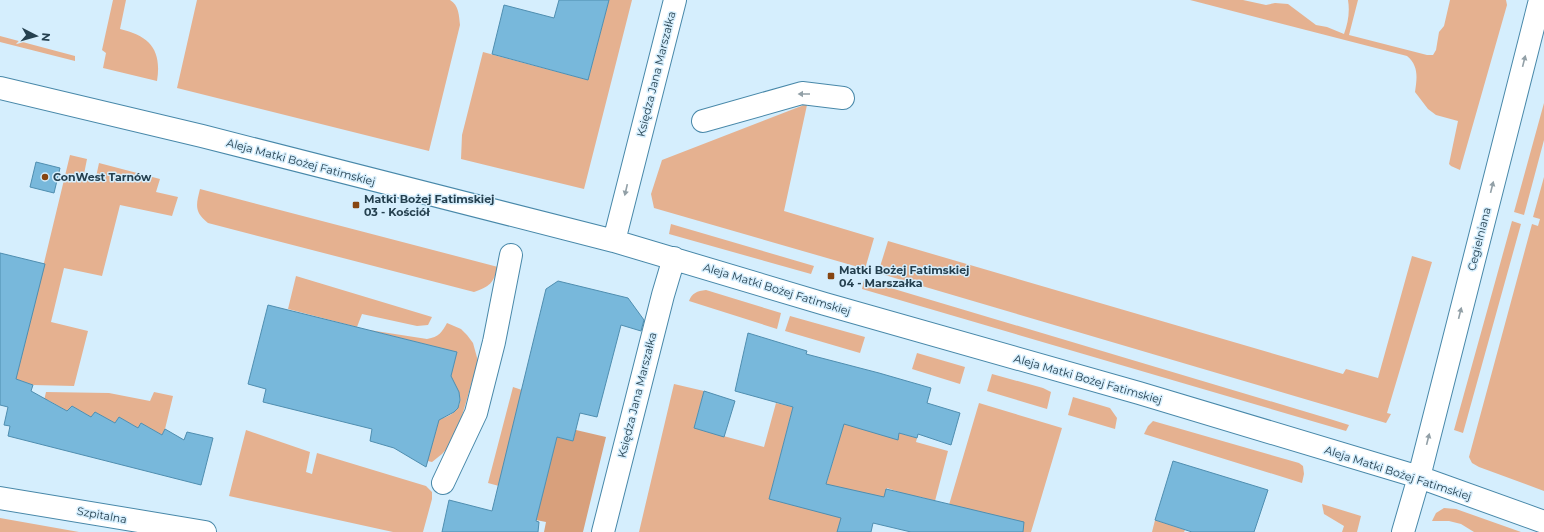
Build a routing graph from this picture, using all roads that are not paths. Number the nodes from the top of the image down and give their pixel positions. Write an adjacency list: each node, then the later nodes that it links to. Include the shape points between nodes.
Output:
1 (675, 0): 6 (street, Księdza Jana Marszałka, one-way to 6)
2 (1540, 0): 9 (street, Cegielniana, one-way to 2)
3 (0, 88): 6 (street, Aleja Matki Bożej Fatimskiej, via 202,136)
4 (843, 98): 5 (street, one-way to 5, via 802,93)
5 (702, 121)
6 (614, 241): 8 (street, Aleja Matki Bożej Fatimskiej)
7 (511, 255): 10 (street, via 494,342 476,413)
8 (674, 258): 9 (street, Aleja Matki Bożej Fatimskiej); 14 (street, Księdza Jana Marszałka)
9 (1419, 477): 12 (street, Aleja Matki Bożej Fatimskiej); 15 (street, Cegielniana)
10 (443, 483)
11 (0, 498): 13 (street, Szpitalna)
12 (1544, 522)
13 (204, 532)
14 (603, 532)
15 (1403, 532)

